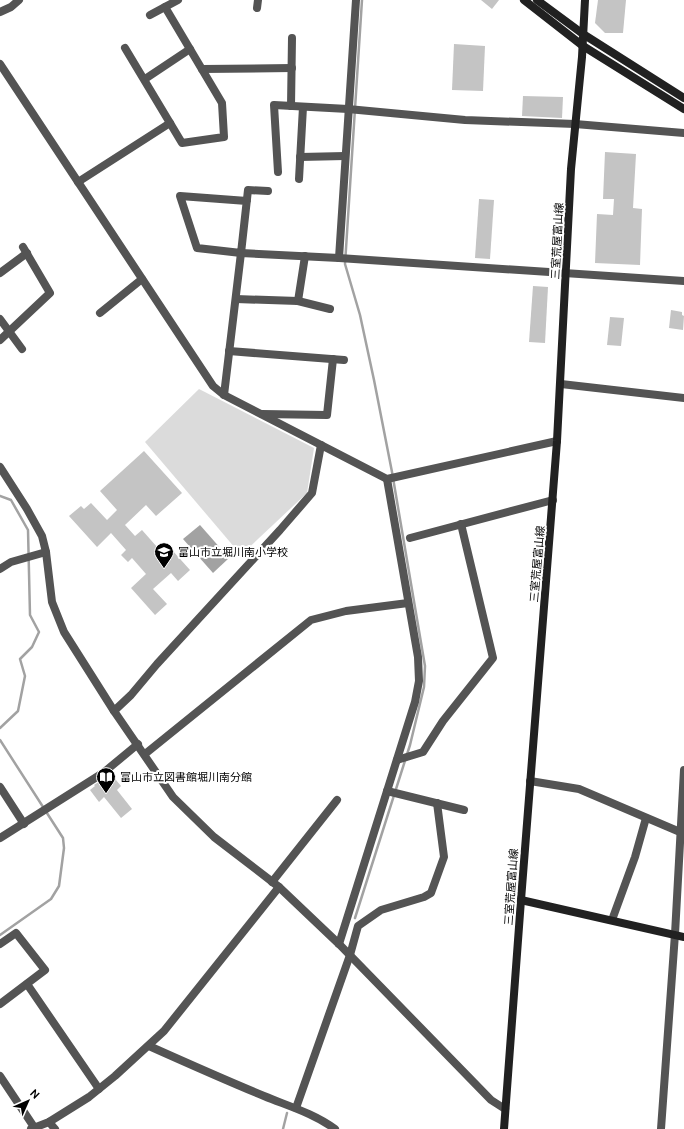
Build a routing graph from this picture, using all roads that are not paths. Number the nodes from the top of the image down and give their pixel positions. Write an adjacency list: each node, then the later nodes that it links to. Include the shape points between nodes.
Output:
1 (19, 0): 8 (street)
2 (178, 0): 7 (street)
3 (356, 0): 22 (street)
4 (524, 0): 12 (main road)
5 (537, 0): 10 (main road)
6 (585, 0): 10 (main road, 三室荒屋富山線)
7 (165, 7): 9 (street); 14 (street)
8 (0, 12)
9 (150, 15)
10 (583, 34): 12 (main road, 三室荒屋富山線); 19 (main road)
11 (292, 38): 16 (street)
12 (583, 46): 23 (main road); 25 (main road, 三室荒屋富山線)
13 (125, 48): 18 (street)
14 (190, 49): 17 (street); 18 (street)
15 (0, 64): 31 (street)
16 (292, 68): 17 (street); 20 (street)
17 (202, 69): 24 (street, via 222,104 224,137 182,144)
18 (145, 79): 24 (street)
19 (684, 98)
20 (291, 106): 21 (street); 29 (street, via 274,105)
21 (303, 107): 22 (street); 28 (street)
22 (348, 109): 25 (street, via 465,120); 27 (street)
23 (684, 110)
24 (170, 123): 31 (street)
25 (575, 124): 26 (street); 38 (main road, 三室荒屋富山線)
26 (684, 132)
27 (345, 156): 28 (street); 36 (street)
28 (300, 157): 30 (street)
29 (278, 172)
30 (299, 179)
31 (78, 182): 39 (street)
32 (268, 191): 33 (street, via 248,190)
33 (247, 201): 34 (street); 34 (street, via 180,196 197,248)
34 (241, 253): 35 (street); 41 (street)
35 (305, 256): 36 (street); 42 (street)
36 (339, 258): 38 (street)
37 (0, 273): 46 (street, via 25,250 50,293)
38 (567, 273): 40 (street); 52 (main road, 三室荒屋富山線)
39 (142, 279): 44 (street); 53 (street, via 213,386)
40 (684, 281)
41 (236, 300): 42 (street); 49 (street)
42 (298, 301): 43 (street)
43 (330, 309)
44 (100, 313)
45 (0, 319): 46 (street)
46 (9, 331): 47 (street); 48 (street)
47 (0, 340)
48 (22, 349)
49 (229, 351): 50 (street); 53 (street)
50 (333, 359): 51 (street); 55 (street, via 327,415)
51 (344, 360)
52 (561, 384): 54 (street); 56 (main road, 三室荒屋富山線)
53 (224, 395): 55 (street)
54 (684, 398)
55 (261, 414): 57 (street)
56 (557, 441): 59 (street); 60 (main road, 三室荒屋富山線)
57 (321, 445): 59 (street); 66 (street, via 312,493)
58 (0, 467): 63 (street, via 28,509 42,536)
59 (387, 479): 65 (street)
60 (553, 500): 61 (street); 71 (main road, 三室荒屋富山線)
61 (461, 524): 62 (street); 69 (street, via 493,658 443,721 423,752)
62 (410, 538)
63 (46, 552): 64 (street, via 11,562); 66 (street, via 52,602 64,632)
64 (0, 569)
65 (408, 603): 68 (street, via 346,611 311,620); 69 (street, via 418,657 419,681)
66 (114, 711): 67 (street)
67 (138, 744): 68 (street); 79 (street, via 103,773)
68 (145, 754): 82 (street, via 173,797 208,832)
69 (397, 760): 74 (street)
70 (684, 770): 72 (street)
71 (530, 781): 78 (street, via 579,789); 83 (main road, 三室荒屋富山線)
72 (684, 783): 80 (street)
73 (0, 786): 79 (street)
74 (387, 791): 76 (street); 88 (street)
75 (336, 800): 82 (street)
76 (437, 803): 77 (street); 89 (street, via 444,856 431,893 380,910 358,926)
77 (464, 810)
78 (646, 818): 80 (street); 84 (street)
79 (24, 824): 81 (street)
80 (680, 832): 85 (street)
81 (0, 838)
82 (276, 884): 88 (street); 92 (street, via 164,1031)
83 (521, 900): 84 (main road); 96 (main road, 三室荒屋富山線)
84 (612, 920): 85 (main road)
85 (675, 934): 86 (main road); 102 (street)
86 (684, 937)
87 (0, 944): 90 (street, via 16,933 45,970)
88 (339, 944): 89 (street)
89 (350, 956): 95 (street); 96 (street, via 491,1100)
90 (26, 984): 91 (street); 94 (street)
91 (0, 1004)
92 (149, 1046): 94 (street); 95 (street)
93 (0, 1076): 98 (street)
94 (99, 1089): 97 (street)
95 (296, 1108): 100 (street, via 322,1119)
96 (505, 1109): 101 (main road, 三室荒屋富山線)
97 (48, 1122): 98 (street); 99 (street)
98 (32, 1128)
99 (55, 1129)
100 (335, 1129)
101 (504, 1129)
102 (661, 1129)

